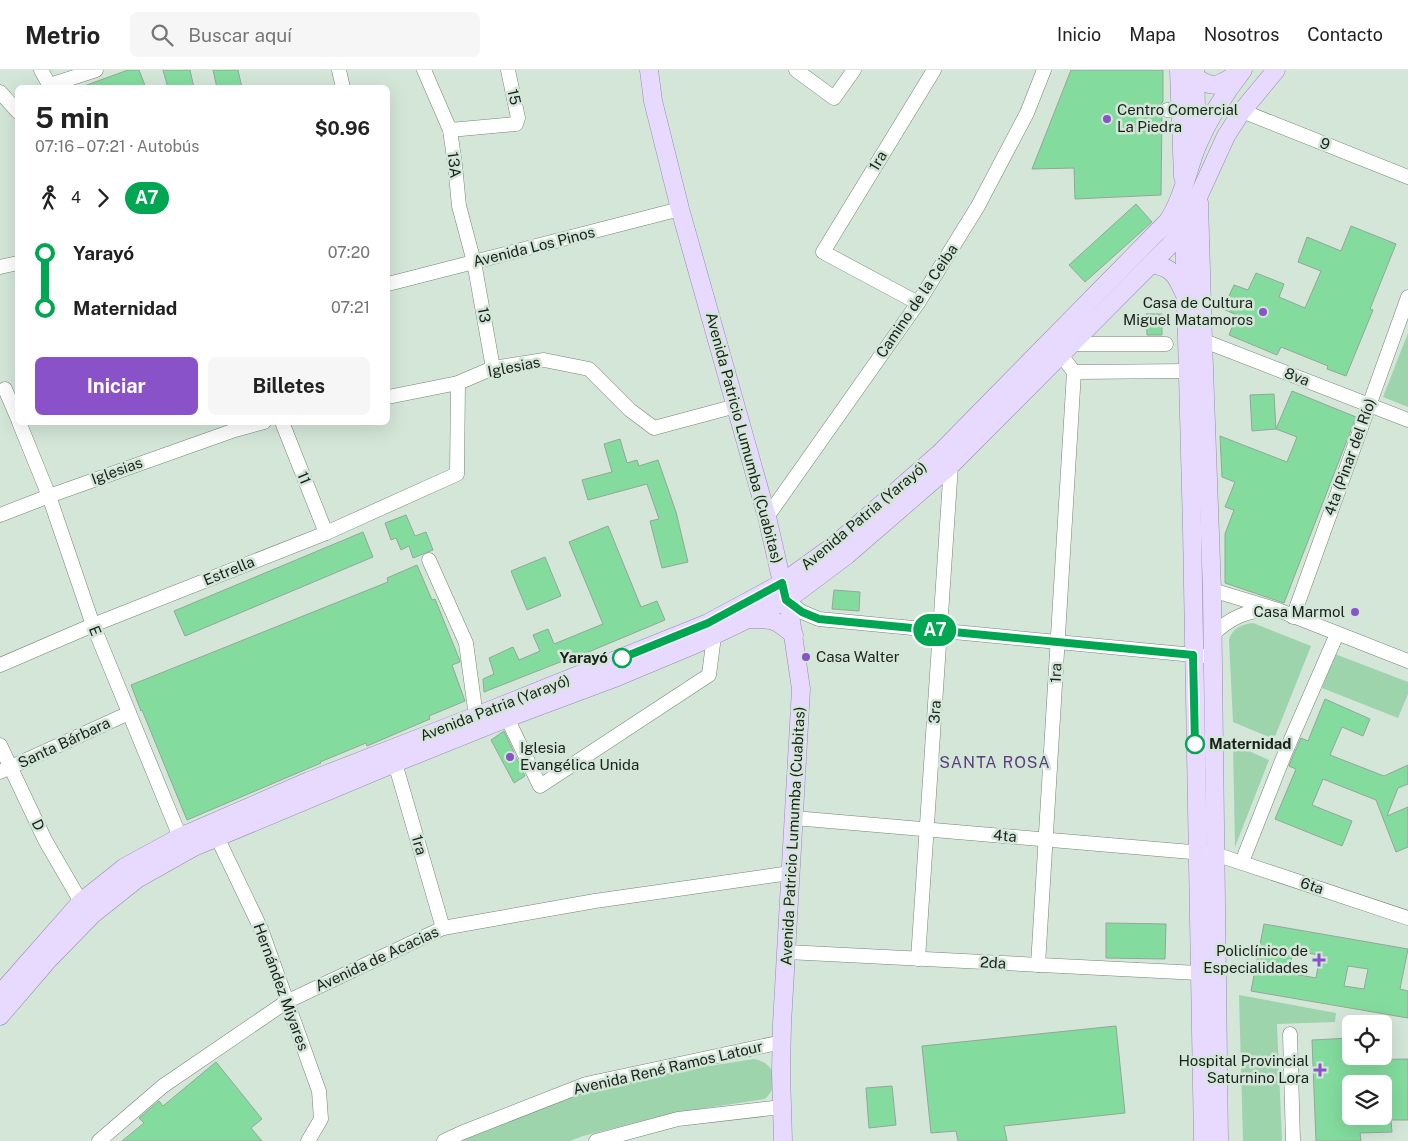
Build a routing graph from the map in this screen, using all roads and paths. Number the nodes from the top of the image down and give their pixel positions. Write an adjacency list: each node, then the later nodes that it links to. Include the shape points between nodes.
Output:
1 (41, 70): 14 (street)
2 (96, 70): 15 (street)
3 (339, 70): 16 (street)
4 (424, 70): 20 (street, 13A)
5 (508, 70): 20 (street, 15, via 518,118 516,124)
6 (649, 70): 24 (main road, Avenida Patricio Lumumba (Cuabitas), via 653,101)
7 (796, 70): 8 (street, via 834,98)
8 (854, 70)
9 (934, 70): 33 (street, 1ra, via 823,252)
10 (1044, 70): 33 (street, Camino de la Ceiba, via 1027,113 978,206)
11 (1276, 70): 19 (main road)
12 (1243, 71): 13 (main road, via 1216,85 1206,84); 21 (main road, via 1213,113)
13 (1190, 72): 21 (main road); 23 (main road, via 1174,110)
14 (49, 85)
15 (53, 85)
16 (342, 85)
17 (0, 92): 18 (street)
18 (15, 109)
19 (1242, 111): 22 (street, 9); 23 (main road)
20 (450, 130): 26 (street, 13A, via 459,206)
21 (1197, 146): 23 (main road)
22 (1408, 177)
23 (1191, 191): 25 (main road); 34 (main road, via 1199,231); 57 (main road, Avenida Patria (Yarayó), via 1168,221 940,453)
24 (680, 209): 26 (street, Avenida Los Pinos); 44 (main road, Avenida Patricio Lumumba (Cuabitas))
25 (1184, 228): 28 (main road, Avenida Patria (Yarayó)); 31 (main road)
26 (474, 262): 30 (street, Avenida Los Pinos); 37 (street, 13)
27 (15, 264): 29 (street)
28 (1151, 264): 31 (main road, via 1170,270); 36 (main road, Avenida Patria (Yarayó))
29 (0, 267)
30 (390, 283)
31 (1186, 297): 34 (main road)
32 (1408, 297): 43 (street, 4ta (Pinar del Río))
33 (918, 303): 53 (street, Camino de la Ceiba)
34 (1195, 338): 38 (main road); 43 (street, 8va); 56 (main road)
35 (1166, 344): 36 (street)
36 (1066, 350): 39 (street); 50 (main road, Avenida Patria (Yarayó))
37 (493, 368): 40 (street, Iglesias); 44 (street, Iglesias, via 544,360 589,369 630,410 654,428)
38 (1188, 371): 39 (street); 68 (main road)
39 (1074, 372): 67 (street, 1ra)
40 (458, 383): 42 (street, Iglesias); 54 (street, Estrella, via 457,474)
41 (8, 388): 45 (street)
42 (390, 397)
43 (1369, 405): 46 (street, 8va); 59 (street, 4ta (Pinar del Río))
44 (736, 406): 53 (main road, Avenida Patricio Lumumba (Cuabitas))
45 (15, 410)
46 (1408, 420)
47 (20, 425): 51 (street, E)
48 (253, 425): 51 (street, Iglesias)
49 (283, 425): 54 (street, 11)
50 (951, 465): 57 (main road, Avenida Patria (Yarayó), via 847,556 809,584); 63 (street, 3ra)
51 (49, 496): 52 (street, Iglesias); 61 (street, E)
52 (0, 515)
53 (767, 517): 57 (main road, Avenida Patricio Lumumba (Cuabitas))
54 (326, 532): 61 (street, Estrella)
55 (429, 560): 74 (street, via 466,643)
56 (1212, 590): 58 (street); 66 (main road)
57 (784, 591): 60 (main road, Avenida Patria (Yarayó)); 62 (main road, Avenida Patria (Yarayó)); 63 (street, via 802,612 819,619); 64 (main road, Avenida Patricio Lumumba (Cuabitas))
58 (1278, 610): 59 (street); 66 (street, via 1257,610 1239,616)
59 (1293, 617): 65 (street)
60 (746, 619): 62 (main road, Avenida Patria (Yarayó)); 64 (main road, via 771,619)
61 (93, 625): 71 (street, Estrella); 72 (street, E)
62 (711, 629): 73 (main road, Avenida Patria (Yarayó), via 617,677); 73 (street, via 709,676 540,786); 74 (main road, Avenida Patria (Yarayó))
63 (940, 631): 67 (street); 80 (street, 3ra)
64 (794, 634): 79 (main road, Avenida Patricio Lumumba (Cuabitas), via 801,689)
65 (1337, 634): 70 (street); 86 (street)
66 (1212, 635): 69 (main road)
67 (1058, 642): 68 (street); 83 (street, 1ra)
68 (1193, 655): 69 (street); 84 (main road)
69 (1213, 657): 85 (main road)
70 (1408, 661)
71 (0, 665)
72 (129, 713): 77 (street, Santa Bárbara); 81 (street, E)
73 (508, 718): 74 (main road, Avenida Patria (Yarayó))
74 (477, 723): 76 (main road, Avenida Patria (Yarayó)); 78 (main road, Avenida Patria (Yarayó))
75 (0, 745): 77 (street, D)
76 (395, 763): 78 (main road, Avenida Patria (Yarayó)); 90 (street, 1ra)
77 (5, 770): 88 (street, D)
78 (312, 788): 81 (main road, Avenida Patria (Yarayó)); 82 (main road, Avenida Patria (Yarayó))
79 (794, 818): 80 (street, 4ta); 87 (main road, Avenida Patricio Lumumba (Cuabitas))
80 (927, 829): 83 (street, 4ta); 92 (street, 3ra)
81 (180, 837): 88 (main road, Avenida Patria (Yarayó), via 125,867)
82 (217, 837): 96 (street, Hernández Miyares, via 261,929); 97 (main road, Avenida Patria (Yarayó), via 137,879 93,914)
83 (1046, 839): 84 (street, 4ta); 93 (street, 1ra)
84 (1197, 852): 85 (street, 4ta); 94 (main road)
85 (1216, 854): 86 (street, 6ta); 107 (main road)
86 (1242, 862): 89 (street, 6ta)
87 (790, 873): 90 (street, Avenida de Acacias, via 595,901); 91 (main road, Avenida Patricio Lumumba (Cuabitas))
88 (81, 902): 95 (main road, Avenida Patria (Yarayó))
89 (1408, 918)
90 (443, 928): 96 (street, Avenida de Acacias)
91 (787, 952): 92 (street, 2da); 99 (main road, Avenida Patricio Lumumba (Cuabitas))
92 (918, 959): 93 (street, 2da)
93 (1038, 965): 94 (street, 2da)
94 (1199, 973): 106 (main road)
95 (0, 994)
96 (286, 1002): 101 (street, Avenida de Acacias, via 163,1086); 102 (street, Hernández Miyares, via 319,1091 321,1119)
97 (0, 1016)
98 (1290, 1034): 108 (street)
99 (782, 1042): 100 (main road, Avenida Patricio Lumumba (Cuabitas)); 103 (street, Avenida René Ramos Latour, via 586,1084)
100 (782, 1106): 104 (street, via 678,1119); 105 (main road, Avenida Patricio Lumumba (Cuabitas))
101 (99, 1141)
102 (308, 1141)
103 (444, 1141)
104 (596, 1141)
105 (783, 1141)
106 (1203, 1141)
107 (1220, 1141)
108 (1293, 1141)

